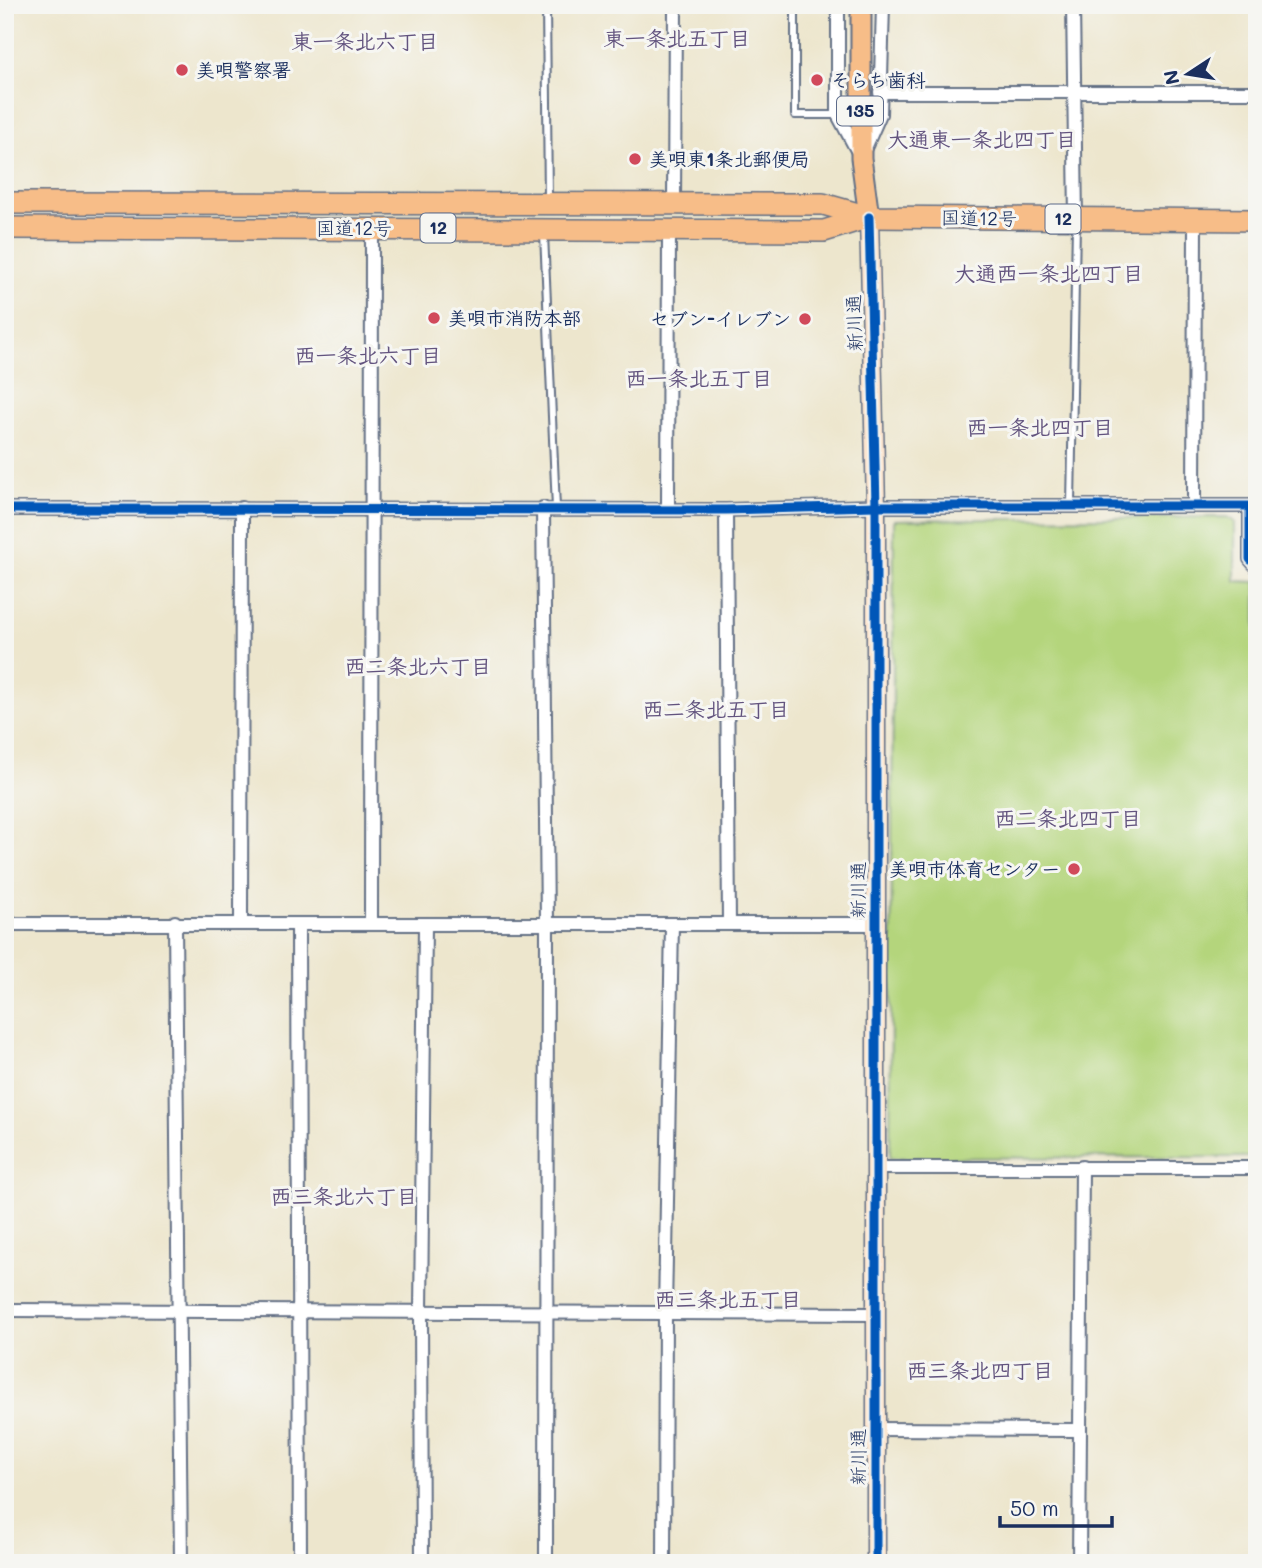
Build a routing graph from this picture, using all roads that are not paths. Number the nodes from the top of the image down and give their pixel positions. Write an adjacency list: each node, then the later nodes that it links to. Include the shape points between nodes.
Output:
1 (546, 5): 14 (lane)
2 (675, 5): 15 (street)
3 (795, 5): 11 (lane, via 795,115)
4 (838, 5): 11 (street)
5 (861, 5): 12 (main road, 135)
6 (883, 5): 8 (street)
7 (1073, 5): 9 (street)
8 (880, 92): 9 (street); 12 (street, via 880,114)
9 (1075, 92): 10 (street); 17 (street)
10 (1257, 92)
11 (838, 115): 12 (street)
12 (861, 158): 16 (main road, 135)
13 (5, 203): 14 (highway, 国道12号 / 12)
14 (548, 204): 15 (highway, 国道12号 / 12)
15 (674, 205): 16 (highway, 国道12号 / 12, via 823,204)
16 (869, 216): 17 (highway, 国道12号 / 12); 23 (highway, 国道12号 / 12, via 824,231); 26 (street, 新川通)
17 (1076, 219): 18 (highway, 国道12号 / 12); 24 (lane)
18 (1195, 220): 19 (highway, 国道12号 / 12); 25 (street)
19 (1257, 220)
20 (5, 228): 21 (highway, 国道12号 / 12)
21 (372, 228): 22 (highway, 国道12号 / 12); 28 (street)
22 (544, 229): 23 (highway, 国道12号 / 12); 29 (lane)
23 (670, 230): 31 (street)
24 (1072, 505): 25 (street); 26 (street)
25 (1194, 505): 33 (street, via 1250,506 1250,559)
26 (876, 506): 32 (street); 41 (street, 新川通)
27 (242, 508): 28 (street); 30 (street); 37 (street)
28 (371, 508): 29 (street); 35 (street)
29 (549, 508): 31 (street); 38 (street)
30 (5, 509)
31 (668, 509): 32 (street)
32 (726, 510): 40 (street)
33 (1257, 567)
34 (175, 922): 36 (street); 37 (street); 51 (street)
35 (371, 923): 42 (street); 43 (street)
36 (5, 924)
37 (241, 924): 43 (street)
38 (547, 924): 39 (street); 42 (street); 49 (street)
39 (672, 924): 40 (street); 50 (street)
40 (729, 924): 41 (street)
41 (875, 924): 45 (street, 新川通)
42 (425, 925): 52 (street)
43 (298, 926): 48 (street)
44 (1082, 1167): 45 (street); 46 (street); 55 (street)
45 (875, 1168): 53 (street, 新川通)
46 (1257, 1168)
47 (5, 1310): 51 (street)
48 (299, 1311): 51 (street); 52 (street); 57 (street)
49 (544, 1311): 50 (street); 52 (street); 59 (street)
50 (665, 1311): 53 (street); 60 (street)
51 (179, 1312): 56 (street)
52 (421, 1312): 58 (street)
53 (875, 1314): 54 (street, 新川通)
54 (875, 1429): 55 (street); 61 (street, 新川通)
55 (1078, 1430): 62 (street)
56 (181, 1563)
57 (300, 1563)
58 (422, 1563)
59 (546, 1563)
60 (664, 1563)
61 (876, 1563)
62 (1079, 1563)

